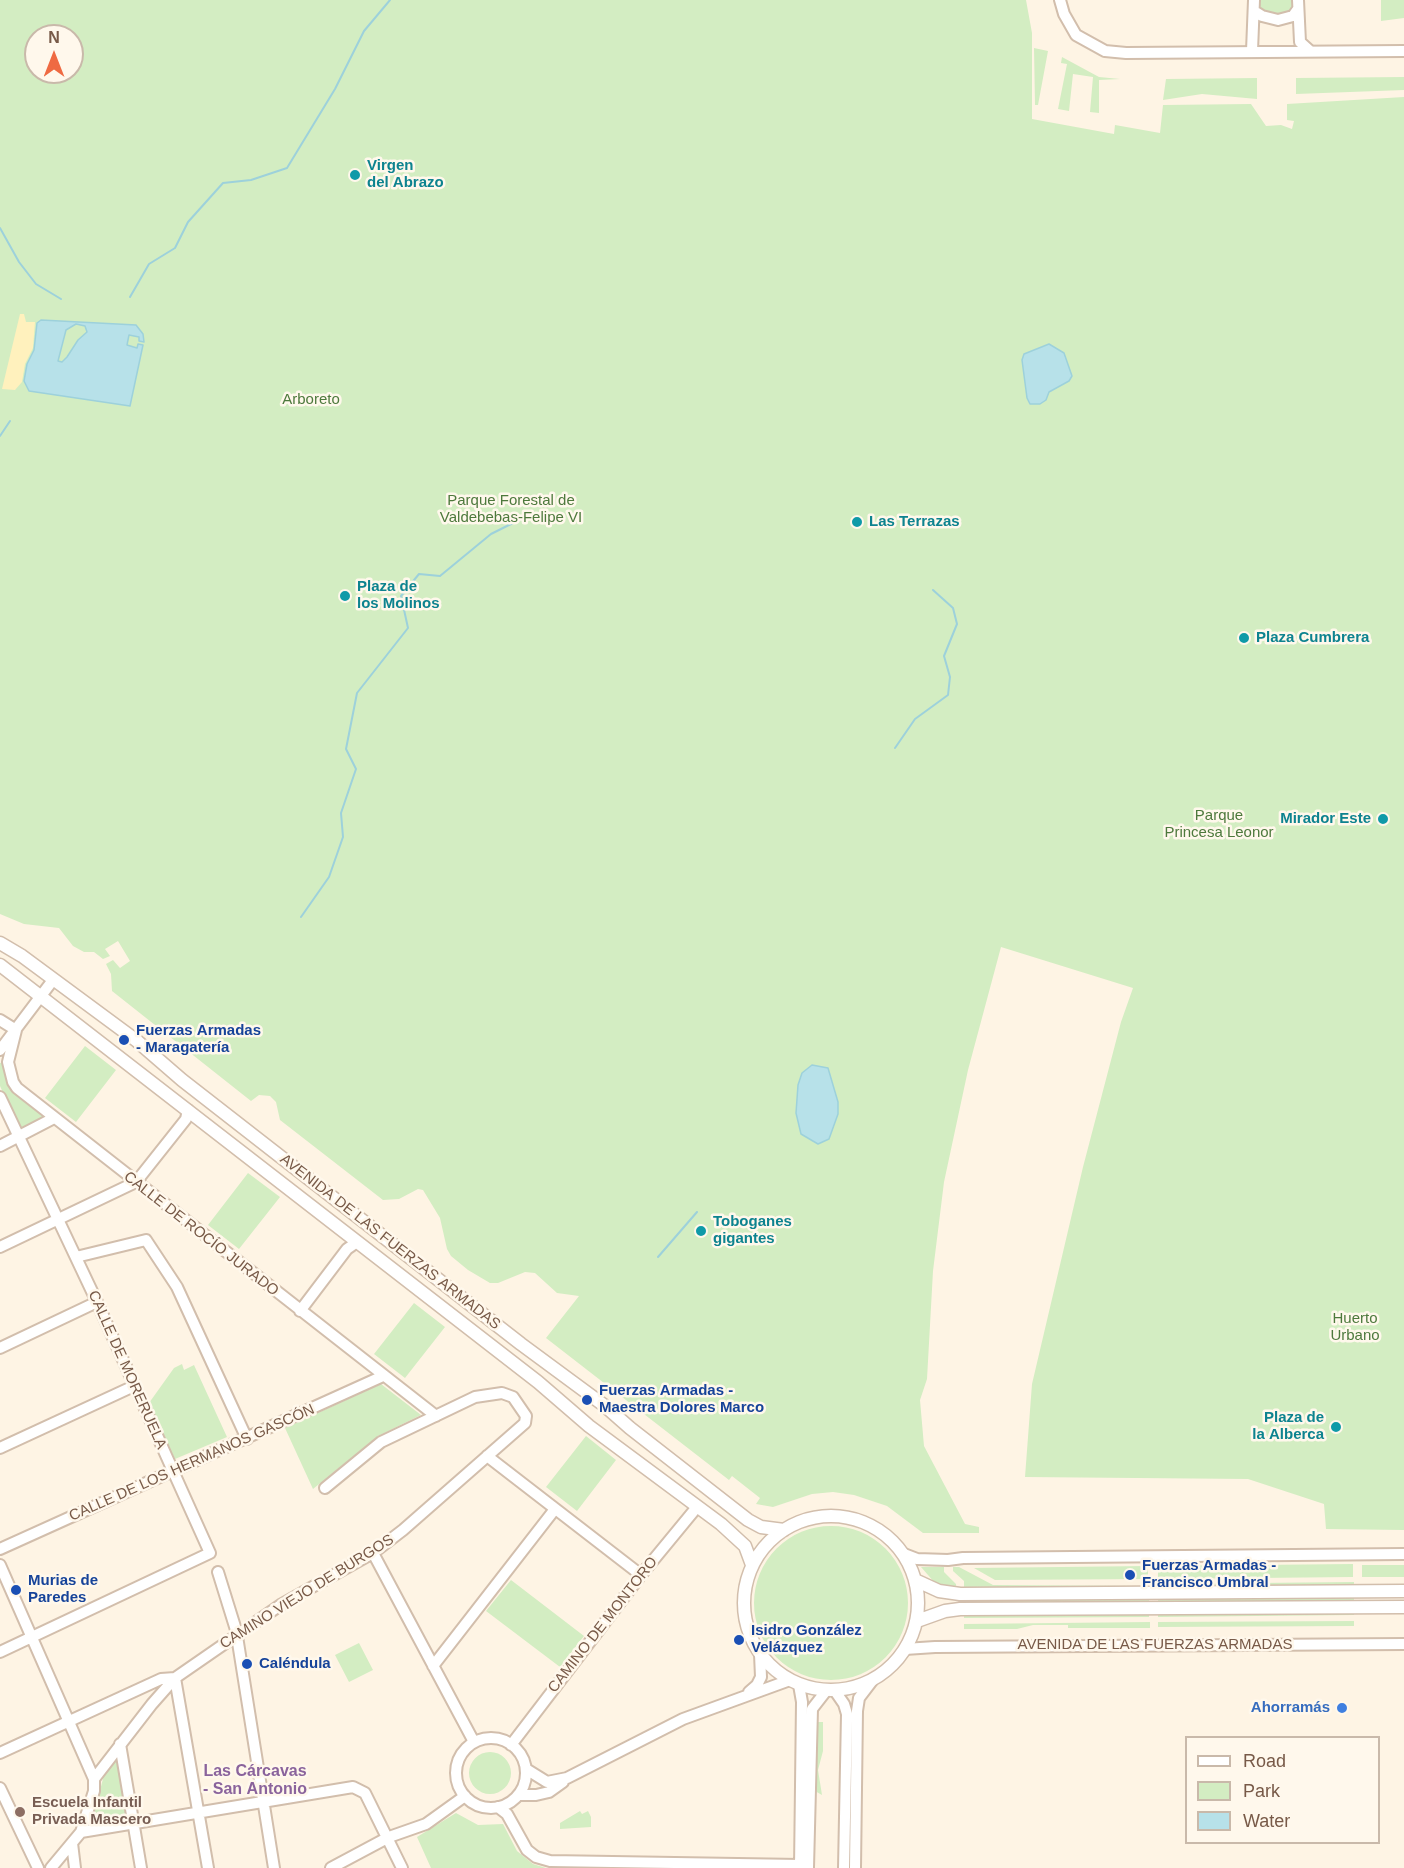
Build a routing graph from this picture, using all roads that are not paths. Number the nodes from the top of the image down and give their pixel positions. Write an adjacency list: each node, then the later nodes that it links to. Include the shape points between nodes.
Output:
1 (1060, 0): 4 (street, via 1076,35 1105,51)
2 (1254, 5): 3 (street, via 1262,16 1278,20 1293,16); 4 (street)
3 (1298, 5): 5 (street, via 1300,42)
4 (1252, 51): 5 (street)
5 (1311, 51): 6 (street)
6 (1404, 51)
7 (0, 943): 9 (street, AVENIDA DE LAS FUERZAS ARMADAS)
8 (0, 965): 10 (street, AVENIDA DE LAS FUERZAS ARMADAS)
9 (53, 980): 10 (street); 37 (street, AVENIDA DE LAS FUERZAS ARMADAS, via 748,1520 761,1527)
10 (42, 996): 12 (street); 15 (street, AVENIDA DE LAS FUERZAS ARMADAS)
11 (0, 1020): 12 (street)
12 (16, 1030): 13 (street); 16 (street, CALLE DE ROCÍO JURADO, via 8,1056 13,1082)
13 (0, 1050)
14 (0, 1096): 17 (street, CALLE DE MORERUELA)
15 (188, 1110): 19 (street, via 186,1119); 21 (street, AVENIDA DE LAS FUERZAS ARMADAS)
16 (54, 1118): 17 (street); 19 (street, CALLE DE ROCÍO JURADO)
17 (19, 1138): 18 (street); 20 (street, CALLE DE MORERUELA)
18 (0, 1146)
19 (136, 1182): 20 (street); 25 (street, CALLE DE ROCÍO JURADO)
20 (58, 1220): 22 (street); 23 (street, CALLE DE MORERUELA)
21 (357, 1242): 25 (street, via 347,1249); 35 (street, AVENIDA DE LAS FUERZAS ARMADAS, via 589,1426)
22 (0, 1247)
23 (76, 1257): 24 (street, CALLE DE MORERUELA); 30 (street, via 146,1240 177,1287)
24 (97, 1302): 26 (street); 28 (street, CALLE DE MORERUELA)
25 (300, 1311): 27 (street, CALLE DE ROCÍO JURADO)
26 (0, 1348)
27 (383, 1376): 29 (street, CALLE DE ROCÍO JURADO); 30 (street, CALLE DE LOS HERMANOS GASCÓN)
28 (134, 1386): 31 (street); 33 (street, CALLE DE MORERUELA)
29 (436, 1416): 32 (street, CAMINO VIEJO DE BURGOS, via 491,1393 513,1397 522,1407 525,1423); 34 (street, via 381,1442)
30 (247, 1439): 33 (street, CALLE DE LOS HERMANOS GASCÓN)
31 (0, 1448)
32 (487, 1456): 36 (street); 39 (street, CAMINO VIEJO DE BURGOS)
33 (171, 1473): 38 (street, CALLE DE LOS HERMANOS GASCÓN); 51 (street, CALLE DE MORERUELA, via 210,1553)
34 (325, 1488)
35 (698, 1506): 43 (street, AVENIDA DE LAS FUERZAS ARMADAS, via 740,1540); 45 (street, CAMINO DE MONTORO)
36 (555, 1509): 45 (street); 56 (street)
37 (784, 1530): 40 (street, via 811,1518 846,1517 879,1529); 43 (street)
38 (0, 1549)
39 (373, 1553): 50 (street, CAMINO VIEJO DE BURGOS, via 298,1594); 56 (street)
40 (904, 1554): 41 (street, via 917,1559 948,1560); 46 (street)
41 (1404, 1554)
42 (0, 1565): 51 (street)
43 (752, 1565): 55 (street, via 745,1590 745,1617)
44 (218, 1572): 50 (street)
45 (640, 1575): 65 (street, CAMINO DE MONTORO)
46 (915, 1580): 47 (street, via 939,1591 960,1594); 49 (street)
47 (1404, 1591)
48 (1404, 1607): 49 (street, via 960,1609)
49 (917, 1621): 53 (street)
50 (237, 1635): 57 (street, CAMINO VIEJO DE BURGOS); 73 (street)
51 (31, 1637): 54 (street); 62 (street)
52 (1404, 1644): 53 (street, AVENIDA DE LAS FUERZAS ARMADAS)
53 (905, 1649): 58 (street, via 890,1669)
54 (0, 1652)
55 (760, 1654): 59 (street); 61 (street, via 761,1677)
56 (433, 1666): 63 (street)
57 (175, 1678): 62 (street, via 160,1679); 64 (street, CAMINO VIEJO DE BURGOS); 75 (street)
58 (872, 1681): 60 (street); 90 (street, via 859,1698 857,1711)
59 (794, 1682): 60 (street); 61 (street); 80 (street, via 802,1702)
60 (830, 1691): 80 (street, via 812,1709); 89 (street, via 844,1704 847,1714)
61 (744, 1695): 68 (street, via 683,1719)
62 (68, 1721): 66 (street); 69 (street)
63 (474, 1742): 65 (street, via 493,1738); 72 (street, via 456,1767 459,1787)
64 (120, 1744): 69 (street, CAMINO VIEJO DE BURGOS); 76 (street)
65 (511, 1745): 67 (street, via 519,1752)
66 (0, 1753)
67 (526, 1769): 68 (street, via 547,1782); 71 (street)
68 (567, 1778): 71 (street, via 549,1792)
69 (94, 1779): 77 (street, CAMINO VIEJO DE BURGOS)
70 (0, 1788): 81 (street)
71 (518, 1795): 74 (street)
72 (465, 1796): 74 (street, via 483,1807); 78 (street, via 426,1824)
73 (264, 1802): 75 (street); 78 (street, via 353,1787 360,1789); 86 (street)
74 (498, 1807): 80 (street, via 507,1814 526,1850 550,1861)
75 (200, 1814): 76 (street); 85 (street)
76 (135, 1824): 77 (street); 84 (street)
77 (81, 1832): 79 (street, CAMINO VIEJO DE BURGOS)
78 (389, 1837): 87 (street); 88 (street)
79 (72, 1843): 82 (street, CAMINO VIEJO DE BURGOS); 83 (street)
80 (803, 1867)
81 (38, 1868)
82 (51, 1868)
83 (75, 1868)
84 (141, 1868)
85 (208, 1868)
86 (274, 1868)
87 (331, 1868)
88 (402, 1868)
89 (844, 1868)
90 (855, 1868)

